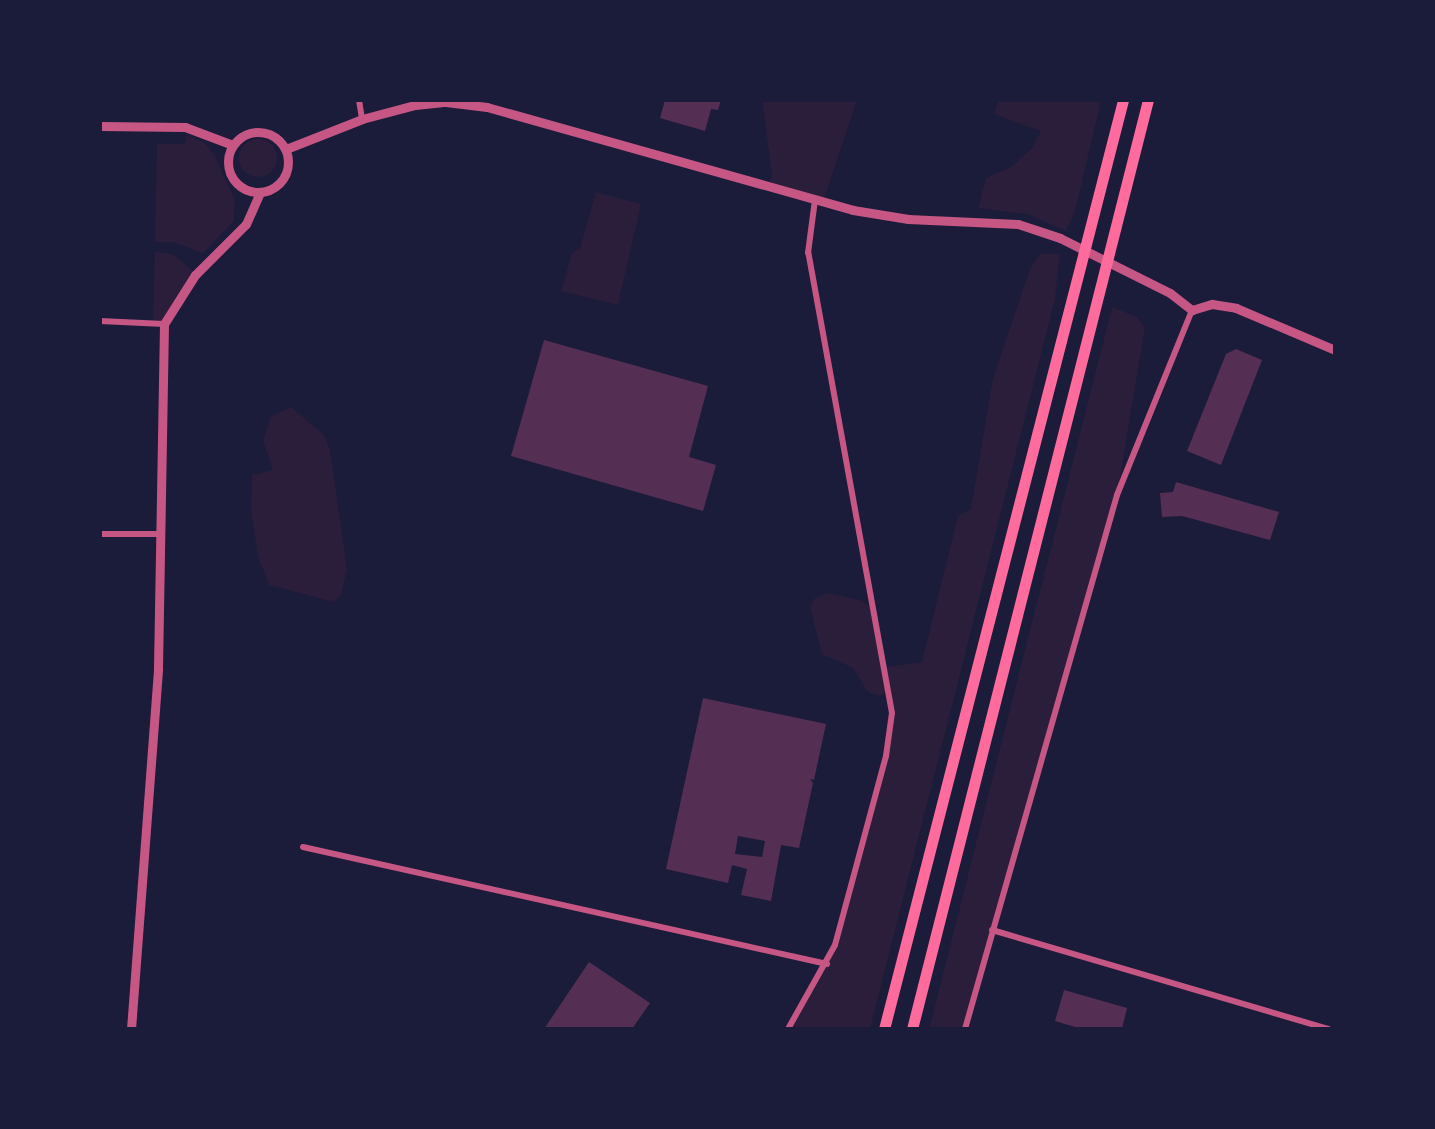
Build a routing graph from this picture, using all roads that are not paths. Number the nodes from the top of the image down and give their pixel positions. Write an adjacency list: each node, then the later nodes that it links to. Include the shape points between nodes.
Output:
1 (358, 100): 4 (street)
2 (1123, 100): 21 (highway)
3 (1148, 100): 22 (highway)
4 (362, 119): 7 (street); 9 (street, via 432,102 488,106)
5 (100, 126): 6 (street, via 185,127)
6 (233, 144): 7 (street, via 259,132); 8 (street, via 228,163 234,181)
7 (286, 149): 8 (street, via 285,176)
8 (260, 192): 12 (street, via 246,224 195,275)
9 (816, 200): 10 (street, via 908,219 1018,224 1076,246); 18 (street, via 808,254 892,714)
10 (1192, 310): 13 (street, via 1212,304 1236,308); 17 (street, via 1117,495)
11 (100, 320): 12 (street)
12 (164, 324): 15 (street)
13 (1335, 350)
14 (100, 534): 15 (street)
15 (160, 534): 19 (street, via 150,804)
16 (303, 847): 18 (street)
17 (992, 930): 23 (street); 24 (street)
18 (827, 964): 20 (street)
19 (131, 1029)
20 (788, 1029)
21 (884, 1029)
22 (912, 1029)
23 (965, 1029)
24 (1330, 1029)

